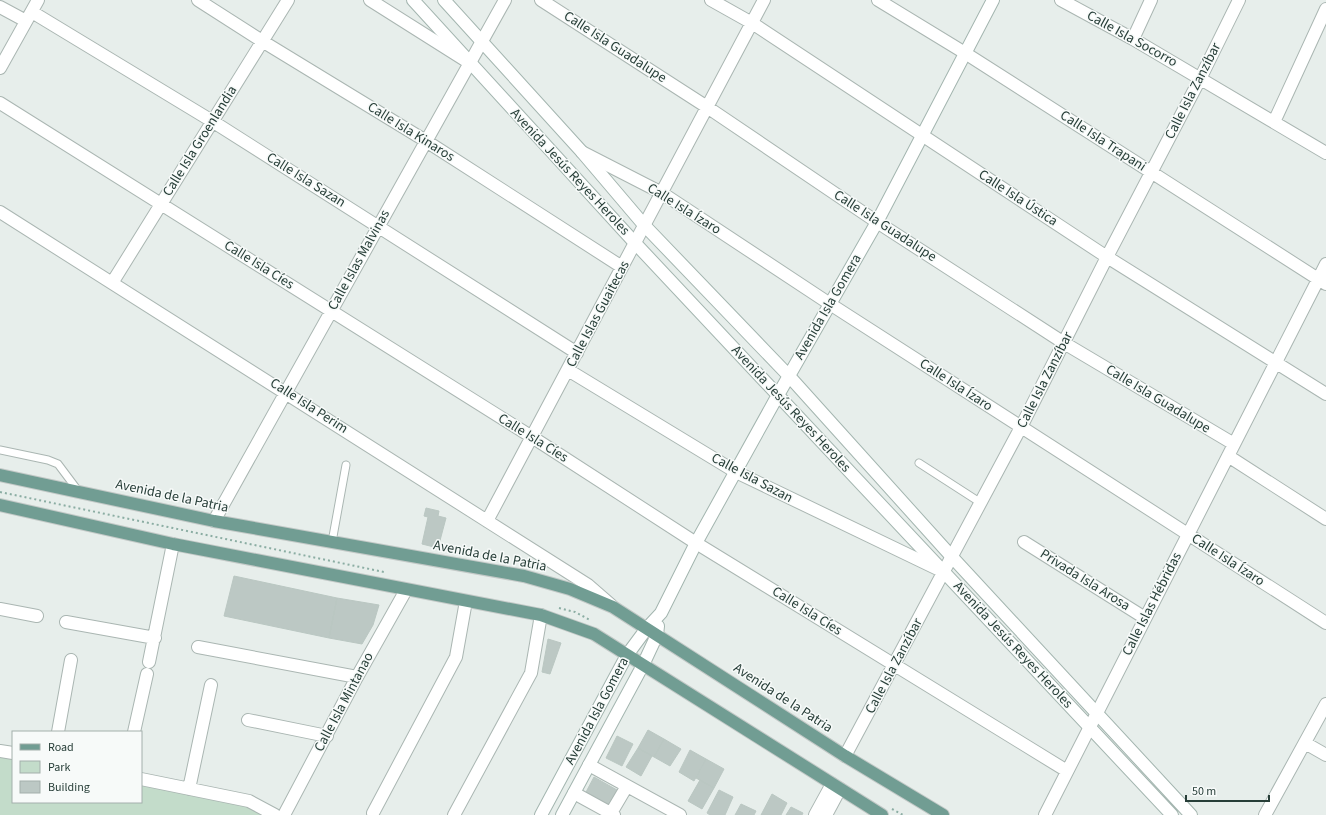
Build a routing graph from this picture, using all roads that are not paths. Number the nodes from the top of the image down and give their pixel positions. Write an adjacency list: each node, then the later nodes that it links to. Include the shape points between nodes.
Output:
1 (38, 0): 18 (street)
2 (198, 0): 21 (street, Calle Isla Kinaros)
3 (288, 0): 21 (street, Calle Isla Groenlandia)
4 (370, 0): 24 (street)
5 (413, 0): 24 (street, Avenida Jesús Reyes Heroles)
6 (444, 0): 22 (street, Avenida Jesús Reyes Heroles)
7 (505, 0): 22 (street, Calle Islas Malvinas)
8 (541, 0): 28 (street, Calle Isla Guadalupe)
9 (711, 0): 19 (street, Calle Isla Ústica)
10 (764, 0): 19 (street, Calle Islas Guaitecas)
11 (878, 0): 23 (street, Calle Isla Trapani)
12 (993, 0): 23 (street, Avenida Isla Gomera)
13 (1061, 0): 20 (street, Calle Isla Socorro)
14 (1151, 0): 20 (street)
15 (1239, 0): 26 (street, Calle Isla Zanzíbar)
16 (0, 6): 18 (street, Calle Isla Sazan)
17 (1326, 9): 30 (street)
18 (29, 16): 25 (street); 29 (street, Calle Isla Sazan)
19 (752, 24): 28 (street, Calle Islas Guaitecas); 31 (street, Calle Isla Ústica)
20 (1133, 39): 26 (street, Calle Isla Socorro)
21 (262, 41): 29 (street, Calle Isla Groenlandia); 32 (street, Calle Isla Kinaros)
22 (482, 41): 24 (street, Calle Islas Malvinas); 33 (street, Avenida Jesús Reyes Heroles)
23 (965, 53): 31 (street, Avenida Isla Gomera); 35 (street, Calle Isla Trapani)
24 (470, 63): 32 (street, Calle Islas Malvinas); 42 (street, Avenida Jesús Reyes Heroles)
25 (0, 68)
26 (1200, 79): 30 (street, Calle Isla Socorro); 35 (street, Calle Isla Zanzíbar)
27 (0, 103): 37 (street, Calle Isla Cíes)
28 (707, 107): 36 (street, Calle Islas Guaitecas); 39 (street, Calle Isla Guadalupe)
29 (212, 121): 37 (street, Calle Isla Groenlandia); 41 (street, Calle Isla Sazan)
30 (1274, 122): 34 (street, Calle Isla Socorro)
31 (922, 136): 39 (street, Avenida Isla Gomera); 43 (street, Calle Isla Ústica)
32 (426, 141): 41 (street, Calle Islas Malvinas); 45 (street, Calle Isla Kinaros)
33 (582, 152): 36 (street, Calle Isla Ízaro); 40 (street, Avenida Jesús Reyes Heroles)
34 (1326, 153)
35 (1151, 172): 43 (street, Calle Isla Zanzíbar); 46 (street, Calle Isla Trapani)
36 (662, 193): 40 (street, Calle Islas Guaitecas); 48 (street, Calle Isla Ízaro)
37 (161, 204): 47 (street, Calle Isla Groenlandia); 49 (street, Calle Isla Cíes)
38 (0, 212): 47 (street, Calle Isla Perim)
39 (877, 222): 48 (street, Avenida Isla Gomera); 50 (street, Calle Isla Guadalupe)
40 (644, 225): 42 (street, Calle Islas Guaitecas); 54 (street, Avenida Jesús Reyes Heroles)
41 (379, 226): 49 (street, Calle Islas Malvinas); 51 (street, Calle Isla Sazan)
42 (635, 242): 45 (street, Calle Islas Guaitecas); 57 (street, Avenida Jesús Reyes Heroles)
43 (1107, 257): 50 (street, Calle Isla Zanzíbar); 52 (street, Calle Isla Ústica)
44 (1326, 264): 46 (street, Calle Islas Hébridas)
45 (622, 268): 51 (street, Calle Islas Guaitecas)
46 (1322, 281): 52 (street, Calle Islas Hébridas)
47 (112, 283): 55 (street, Calle Isla Perim)
48 (830, 304): 54 (street, Avenida Isla Gomera); 58 (street, Calle Isla Ízaro)
49 (331, 311): 55 (street, Calle Islas Malvinas); 59 (street, Calle Isla Cíes)
50 (1064, 343): 58 (street, Calle Isla Zanzíbar); 60 (street, Calle Isla Guadalupe)
51 (577, 353): 53 (street, Calle Islas Guaitecas)
52 (1275, 362): 56 (street, Calle Isla Ústica); 60 (street, Calle Islas Hébridas)
53 (568, 370): 59 (street, Calle Islas Guaitecas); 65 (street, Calle Isla Sazan)
54 (789, 376): 57 (street, Avenida Isla Gomera); 78 (street, Avenida Jesús Reyes Heroles)
55 (286, 392): 71 (street, Calle Islas Malvinas); 72 (street, Calle Isla Perim)
56 (1326, 394)
57 (778, 395): 65 (street, Avenida Isla Gomera); 79 (street, Avenida Jesús Reyes Heroles)
58 (1021, 427): 68 (street, Calle Isla Zanzíbar); 73 (street, Calle Isla Ízaro)
59 (532, 437): 72 (street, Calle Islas Guaitecas); 76 (street, Calle Isla Cíes)
60 (1234, 444): 62 (street, Calle Islas Hébridas)
61 (0, 450): 67 (lane, via 58,464)
62 (1228, 456): 70 (street); 73 (street, Calle Islas Hébridas)
63 (919, 462): 68 (lane)
64 (346, 465): 74 (lane)
65 (736, 472): 76 (street, Avenida Isla Gomera); 79 (street, Calle Isla Sazan)
66 (0, 475): 67 (main road, Avenida de la Patria)
67 (79, 492): 71 (main road, Avenida de la Patria)
68 (981, 503): 78 (street, Calle Isla Zanzíbar)
69 (0, 505): 77 (main road)
70 (1326, 519)
71 (214, 521): 74 (main road, Avenida de la Patria)
72 (487, 521): 82 (street, Calle Isla Perim, via 588,585)
73 (1188, 534): 86 (street, Calle Islas Hébridas); 88 (street, Calle Isla Ízaro)
74 (332, 542): 82 (main road, Avenida de la Patria, via 524,576 570,589)
75 (1024, 542): 86 (street, Privada Isla Arosa)
76 (696, 543): 89 (street, Avenida Isla Gomera); 95 (street, Calle Isla Cíes)
77 (173, 544): 80 (main road); 90 (street)
78 (952, 557): 79 (street, Calle Isla Zanzíbar); 99 (street, Avenida Jesús Reyes Heroles)
79 (944, 572): 95 (street, Calle Isla Zanzíbar); 101 (street, Avenida Jesús Reyes Heroles)
80 (406, 590): 81 (main road); 96 (street, Calle Isla Mintanao)
81 (466, 601): 84 (main road); 117 (street, via 456,657)
82 (614, 607): 89 (main road, Avenida de la Patria)
83 (0, 609): 85 (street)
84 (541, 614): 92 (main road, via 594,634); 121 (street, via 531,673)
85 (37, 616)
86 (1145, 618): 99 (street, Calle Islas Hébridas)
87 (66, 622): 90 (street)
88 (1326, 623)
89 (652, 631): 92 (street, Avenida Isla Gomera); 94 (street, Avenida Isla Gomera); 109 (main road, Avenida de la Patria)
90 (155, 638): 103 (street)
91 (198, 646): 96 (street)
92 (627, 655): 94 (main road); 122 (street, Avenida Isla Gomera)
93 (72, 660): 102 (street)
94 (643, 665): 110 (street, Avenida Isla Gomera); 114 (main road)
95 (894, 665): 109 (street, Calle Isla Zanzíbar); 111 (street, Calle Isla Cíes)
96 (357, 677): 104 (street, Calle Isla Mintanao)
97 (211, 685): 115 (street)
98 (1326, 704): 105 (street)
99 (1097, 712): 101 (street, Calle Islas Hébridas); 131 (street, Avenida Jesús Reyes Heroles)
100 (248, 720): 104 (street)
101 (1090, 727): 111 (street, Calle Islas Hébridas); 130 (street, Avenida Jesús Reyes Heroles)
102 (58, 731)
103 (134, 731)
104 (327, 736): 120 (street, Calle Isla Mintanao)
105 (1305, 743): 108 (street); 132 (street)
106 (0, 750): 107 (street)
107 (12, 753)
108 (1326, 755)
109 (845, 756): 128 (main road, Avenida de la Patria)
110 (589, 765): 113 (street); 116 (street, Avenida Isla Gomera)
111 (1067, 772): 129 (street, Calle Islas Hébridas)
112 (142, 779): 115 (street)
113 (627, 786): 118 (street); 124 (street)
114 (836, 786): 125 (street); 126 (street); 127 (main road)
115 (189, 789): 119 (street, via 249,801)
116 (574, 793): 118 (street); 123 (street, Avenida Isla Gomera)
117 (373, 813)
118 (612, 814)
119 (275, 815)
120 (284, 815)
121 (454, 815)
122 (541, 815)
123 (562, 815)
124 (680, 815)
125 (815, 815)
126 (826, 815)
127 (882, 815)
128 (943, 815)
129 (1045, 815)
130 (1172, 815)
131 (1191, 815)
132 (1265, 815)

